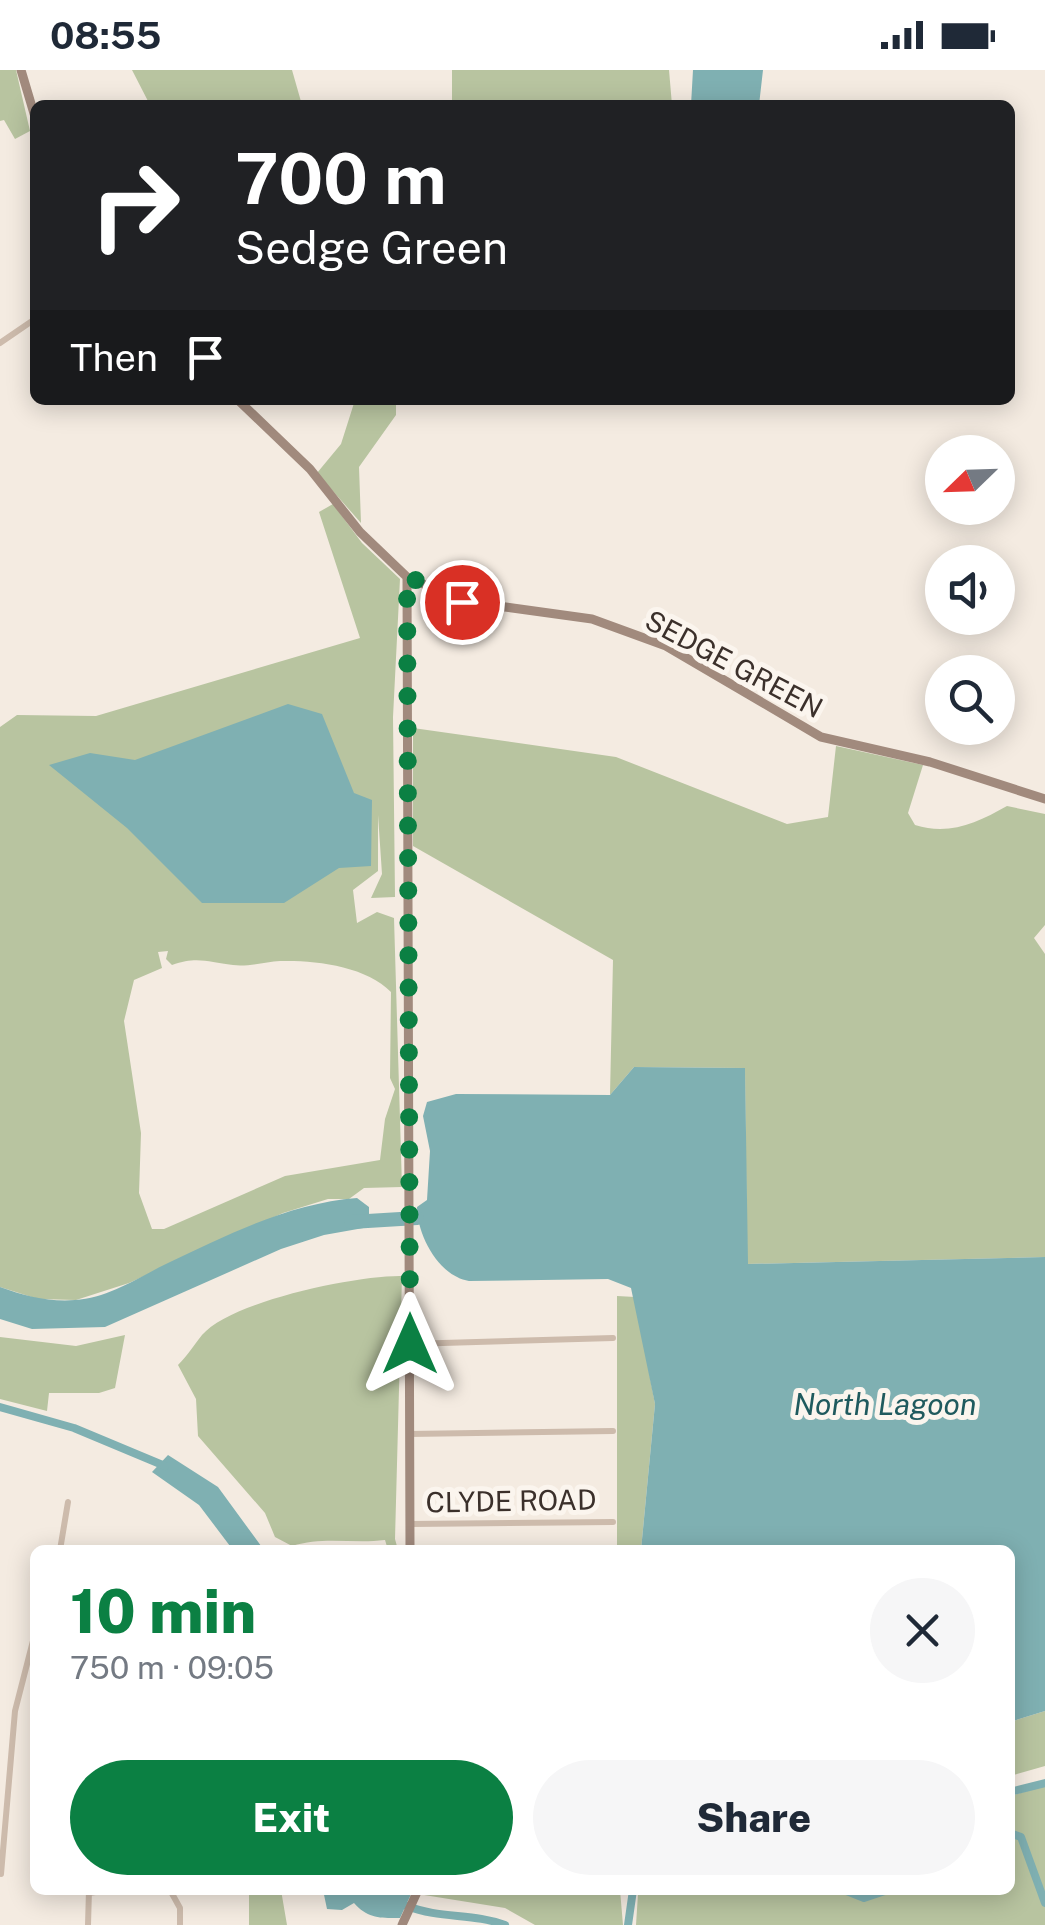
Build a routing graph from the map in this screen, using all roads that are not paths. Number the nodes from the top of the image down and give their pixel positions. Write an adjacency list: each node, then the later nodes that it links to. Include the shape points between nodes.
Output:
1 (22, 70): 2 (street)
2 (30, 100)
3 (30, 322): 4 (street)
4 (0, 343)
5 (243, 405): 6 (street, SEDGE GREEN)
6 (407, 576): 7 (street, SEDGE GREEN, via 462,602 592,619 666,646 822,736); 9 (street)
7 (1045, 799)
8 (613, 1338): 9 (street)
9 (410, 1344): 11 (street)
10 (612, 1431): 11 (street)
11 (410, 1434): 14 (street)
12 (68, 1502): 15 (street)
13 (613, 1522): 14 (street, CLYDE ROAD)
14 (410, 1524): 16 (street)
15 (61, 1545)
16 (410, 1545)
17 (30, 1652): 18 (street, via 14,1711)
18 (1, 1842): 19 (street)
19 (1, 1874)
20 (89, 1895): 24 (street)
21 (173, 1895): 25 (street)
22 (417, 1895): 23 (street)
23 (403, 1923)
24 (88, 1925)
25 (180, 1925)

